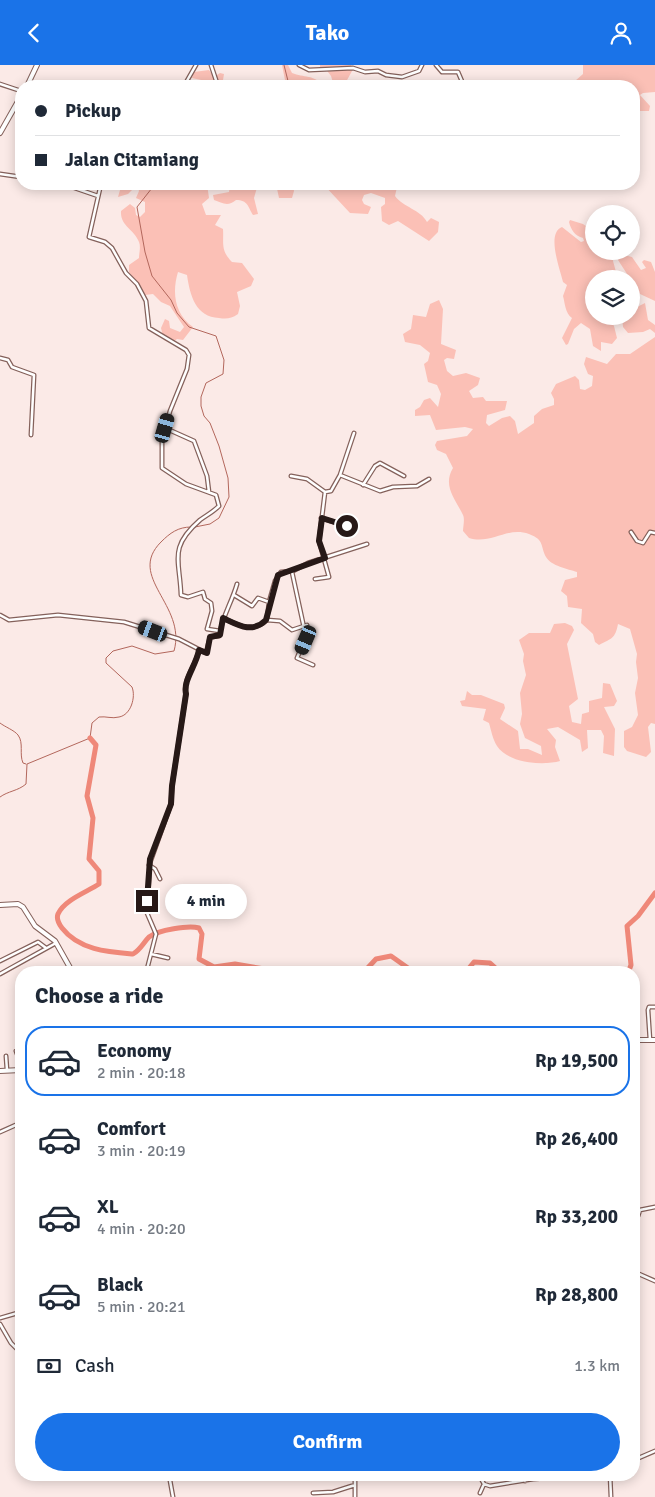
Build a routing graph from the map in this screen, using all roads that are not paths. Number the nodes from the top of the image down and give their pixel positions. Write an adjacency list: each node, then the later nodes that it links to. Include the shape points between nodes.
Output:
1 (37, 65): 7 (street)
2 (196, 65): 8 (street)
3 (211, 65): 9 (street)
4 (299, 65): 5 (street, via 309,70 353,68 402,77 418,71)
5 (422, 65)
6 (436, 65): 10 (street, via 442,72 458,72)
7 (29, 80)
8 (187, 80)
9 (216, 80)
10 (460, 80)
11 (0, 84): 12 (street)
12 (15, 89)
13 (15, 107): 14 (street)
14 (0, 133)
15 (0, 174): 16 (street)
16 (15, 176)
17 (82, 190): 19 (street)
18 (99, 190): 19 (street)
19 (98, 195): 21 (street, via 89,238 105,242 116,253 146,301 149,329 188,353 187,369)
20 (0, 358): 23 (street, via 8,360 12,367 34,375)
21 (165, 428): 30 (street, via 192,438 207,476); 30 (street, via 162,468 186,484)
22 (354, 433): 25 (street)
23 (31, 435)
24 (291, 475): 29 (street, via 307,479)
25 (340, 475): 28 (street); 29 (street, via 331,491)
26 (404, 476): 28 (street, via 380,463 375,465)
27 (429, 479): 28 (street, via 421,485 381,491)
28 (364, 485)
29 (325, 492): 31 (street)
30 (209, 493): 46 (street, via 217,496 219,506 201,520 178,546 178,565 181,595 188,597 202,593 211,603 207,629)
31 (322, 518): 32 (street); 36 (street, via 319,541)
32 (347, 526)
33 (631, 532): 34 (street, via 637,541 643,543 650,532)
34 (655, 533)
35 (368, 544): 36 (street)
36 (325, 558): 37 (street); 38 (street, via 329,577)
37 (292, 571): 41 (street, via 278,575); 45 (street)
38 (315, 579)
39 (237, 584): 40 (street)
40 (234, 595): 41 (street, via 252,605 258,598); 43 (street)
41 (270, 602): 44 (street)
42 (0, 615): 47 (street, via 9,620 58,615 124,622 179,639)
43 (223, 618): 44 (street, via 248,628 257,627); 46 (street)
44 (266, 620): 45 (street, via 280,621 292,631)
45 (306, 626): 48 (street, via 306,639 297,657)
46 (220, 631): 47 (street, via 218,637 210,637 207,653)
47 (199, 650): 49 (street, via 196,666 190,671 185,687 171,804)
48 (313, 665)
49 (150, 865): 50 (street); 54 (street, via 147,911 156,934)
50 (160, 879)
51 (0, 905): 52 (street, via 20,904 35,926)
52 (56, 943): 53 (street); 59 (street)
53 (46, 948): 56 (street, via 38,942); 57 (street)
54 (151, 954): 55 (street); 60 (street)
55 (168, 958)
56 (0, 961)
57 (15, 966)
58 (15, 966): 61 (street)
59 (69, 966)
60 (148, 966)
61 (0, 974)
62 (655, 1007): 63 (street, via 648,1010)
63 (652, 1040)
64 (6, 1056): 65 (street)
65 (7, 1070): 66 (street); 67 (street)
66 (15, 1070)
67 (0, 1071)
68 (15, 1126): 69 (street)
69 (0, 1133)
70 (655, 1207): 71 (street)
71 (640, 1210)
72 (640, 1274): 73 (street)
73 (655, 1281)
74 (15, 1314): 75 (street)
75 (0, 1318)
76 (0, 1324): 77 (street)
77 (15, 1347)
78 (655, 1451): 79 (street)
79 (640, 1457)
80 (169, 1481): 89 (street)
81 (355, 1481): 86 (street)
82 (482, 1481): 85 (street)
83 (525, 1481): 85 (street)
84 (610, 1481): 91 (street)
85 (484, 1484): 88 (street)
86 (355, 1485): 87 (street, via 333,1492); 90 (street)
87 (313, 1493)
88 (480, 1493)
89 (173, 1497)
90 (355, 1497)
91 (611, 1497)

